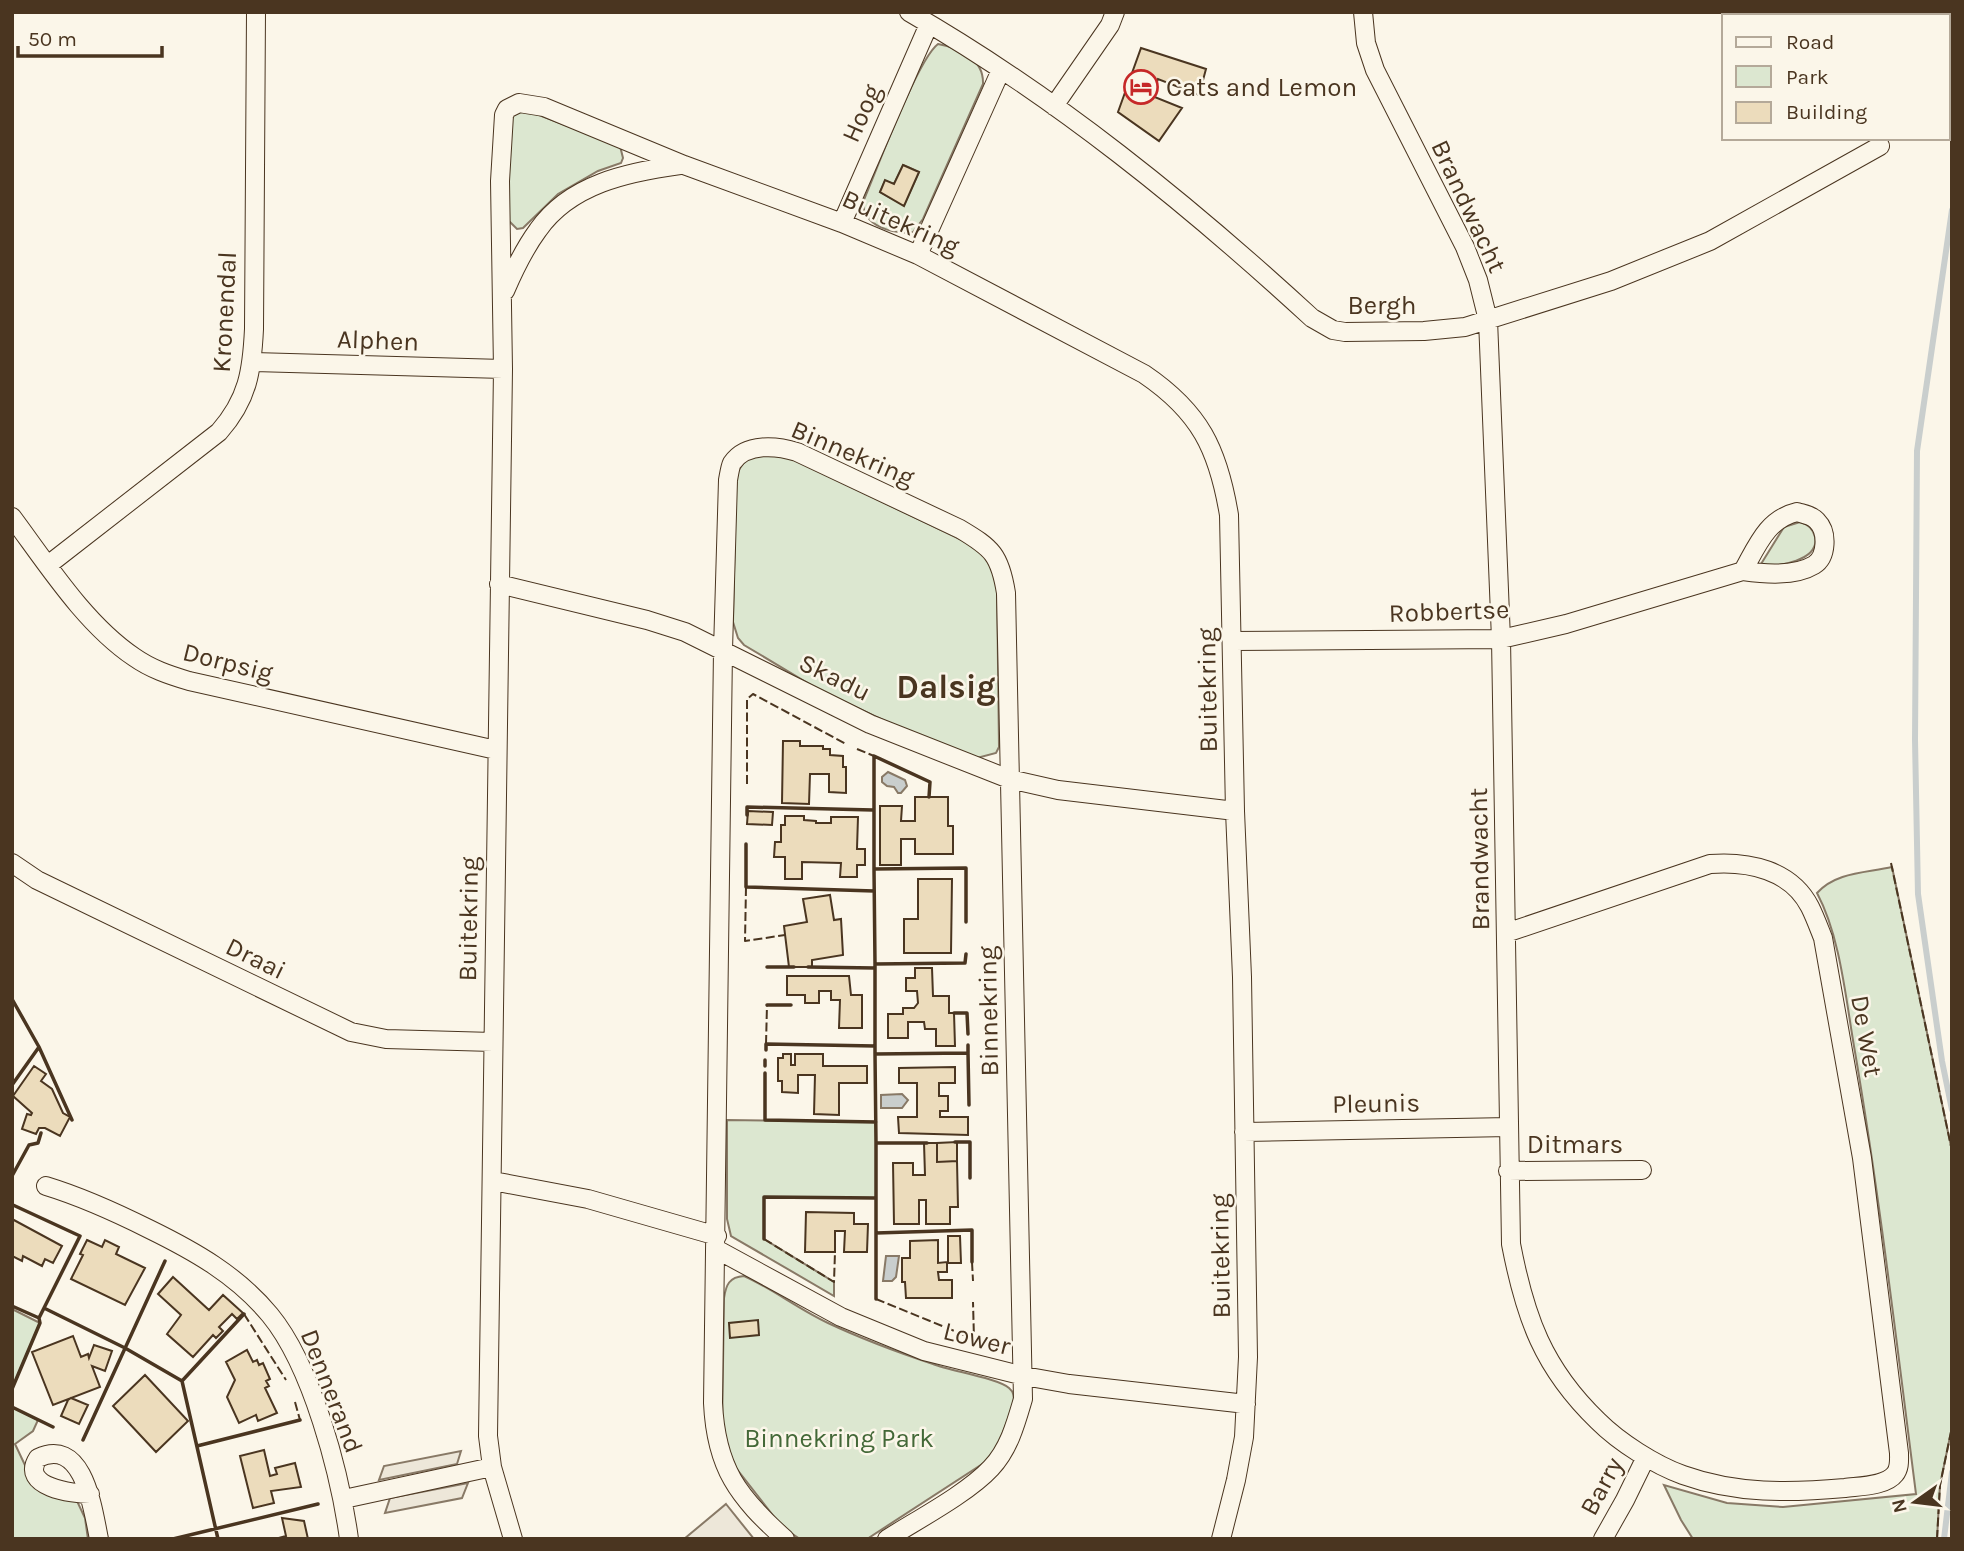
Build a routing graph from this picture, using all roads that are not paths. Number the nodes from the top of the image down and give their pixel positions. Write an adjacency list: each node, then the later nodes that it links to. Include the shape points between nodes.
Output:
1 (256, 12): 14 (street, Kronendal)
2 (909, 12): 5 (street, Bergh)
3 (1115, 12): 7 (street)
4 (1364, 13): 13 (street, Brandwacht, via 1366,43 1375,70 1465,247)
5 (929, 24): 6 (street, Bergh); 10 (street, Hoog)
6 (1001, 70): 7 (street, Bergh); 11 (street)
7 (1054, 106): 13 (street, Bergh, via 1162,189 1322,325 1345,332 1424,331)
8 (1880, 146): 13 (street, Bergh, via 1710,241 1611,281)
9 (684, 165): 10 (street, Buitekring); 12 (street, Buitekring, via 600,182 564,204 539,227); 12 (street, Buitekring, via 544,107 519,103 507,109 500,181)
10 (842, 223): 11 (street, Buitekring)
11 (918, 255): 21 (street, Buitekring, via 1144,373 1170,391 1197,423 1215,453 1226,496)
12 (502, 296): 15 (street, Buitekring)
13 (1489, 320): 20 (street, Brandwacht)
14 (252, 362): 15 (street, Alphen); 17 (street, Kronendal, via 244,394 219,432)
15 (503, 369): 19 (street, Buitekring)
16 (12, 517): 17 (street, Dorpsig)
17 (48, 565): 23 (street, Dorpsig, via 112,640 160,672)
18 (1743, 570): 18 (street, Robbertse, via 1773,573 1816,564 1825,543 1817,520 1797,512 1779,517); 20 (street, Robbertse)
19 (499, 584): 22 (street, Skadu, via 647,620); 23 (street, Buitekring)
20 (1501, 639): 21 (street, Robbertse); 27 (street, Brandwacht)
21 (1233, 641): 25 (street, Buitekring)
22 (723, 650): 24 (street, Skadu, via 870,724); 24 (street, Binnekring, via 732,463 760,448 797,452 960,529 985,543 995,555 1006,593); 35 (street, Binnekring)
23 (496, 750): 28 (street, Buitekring)
24 (1009, 779): 25 (street, Skadu, via 1058,790); 36 (street, Binnekring)
25 (1235, 811): 30 (street, Buitekring)
26 (12, 863): 28 (street, Draai, via 74,899 351,1032 386,1040)
27 (1506, 933): 29 (street, Brandwacht); 40 (street, De Wet, via 1710,864 1730,862 1779,875 1797,888 1810,906 1823,938 1862,1158 1899,1453 1895,1474)
28 (493, 1042): 33 (street, Buitekring)
29 (1508, 1127): 30 (street, Pleunis); 32 (street, Brandwacht)
30 (1244, 1132): 37 (street, Buitekring)
31 (1642, 1170): 32 (street, Ditmars)
32 (1508, 1171): 38 (street, Brandwacht, via 1511,1244 1520,1291 1538,1343 1564,1385 1590,1414)
33 (493, 1181): 35 (street, Lower, via 588,1199); 39 (street, Buitekring, via 488,1436)
34 (46, 1186): 42 (street, Dennerand, via 89,1199 191,1250 232,1276 252,1296 282,1332 298,1362)
35 (717, 1243): 36 (street, Lower, via 841,1317 881,1335 924,1352); 46 (street, Binnekring, via 713,1403 717,1445 733,1480 759,1516)
36 (1024, 1376): 37 (street, Lower); 47 (street, Binnekring, via 1015,1429 992,1467)
37 (1246, 1405): 48 (street, Buitekring, via 1244,1437)
38 (1646, 1457): 40 (street, Brandwacht, via 1681,1474 1755,1490); 49 (street, Barry)
39 (492, 1468): 42 (street); 45 (street, Buitekring)
40 (1866, 1486)
41 (90, 1494): 41 (street, via 52,1488 36,1476 38,1458 54,1454 73,1461); 43 (street)
42 (344, 1499): 44 (street, Dennerand)
43 (99, 1539)
44 (349, 1539)
45 (513, 1539)
46 (785, 1539)
47 (887, 1539)
48 (1221, 1539)
49 (1603, 1539)

